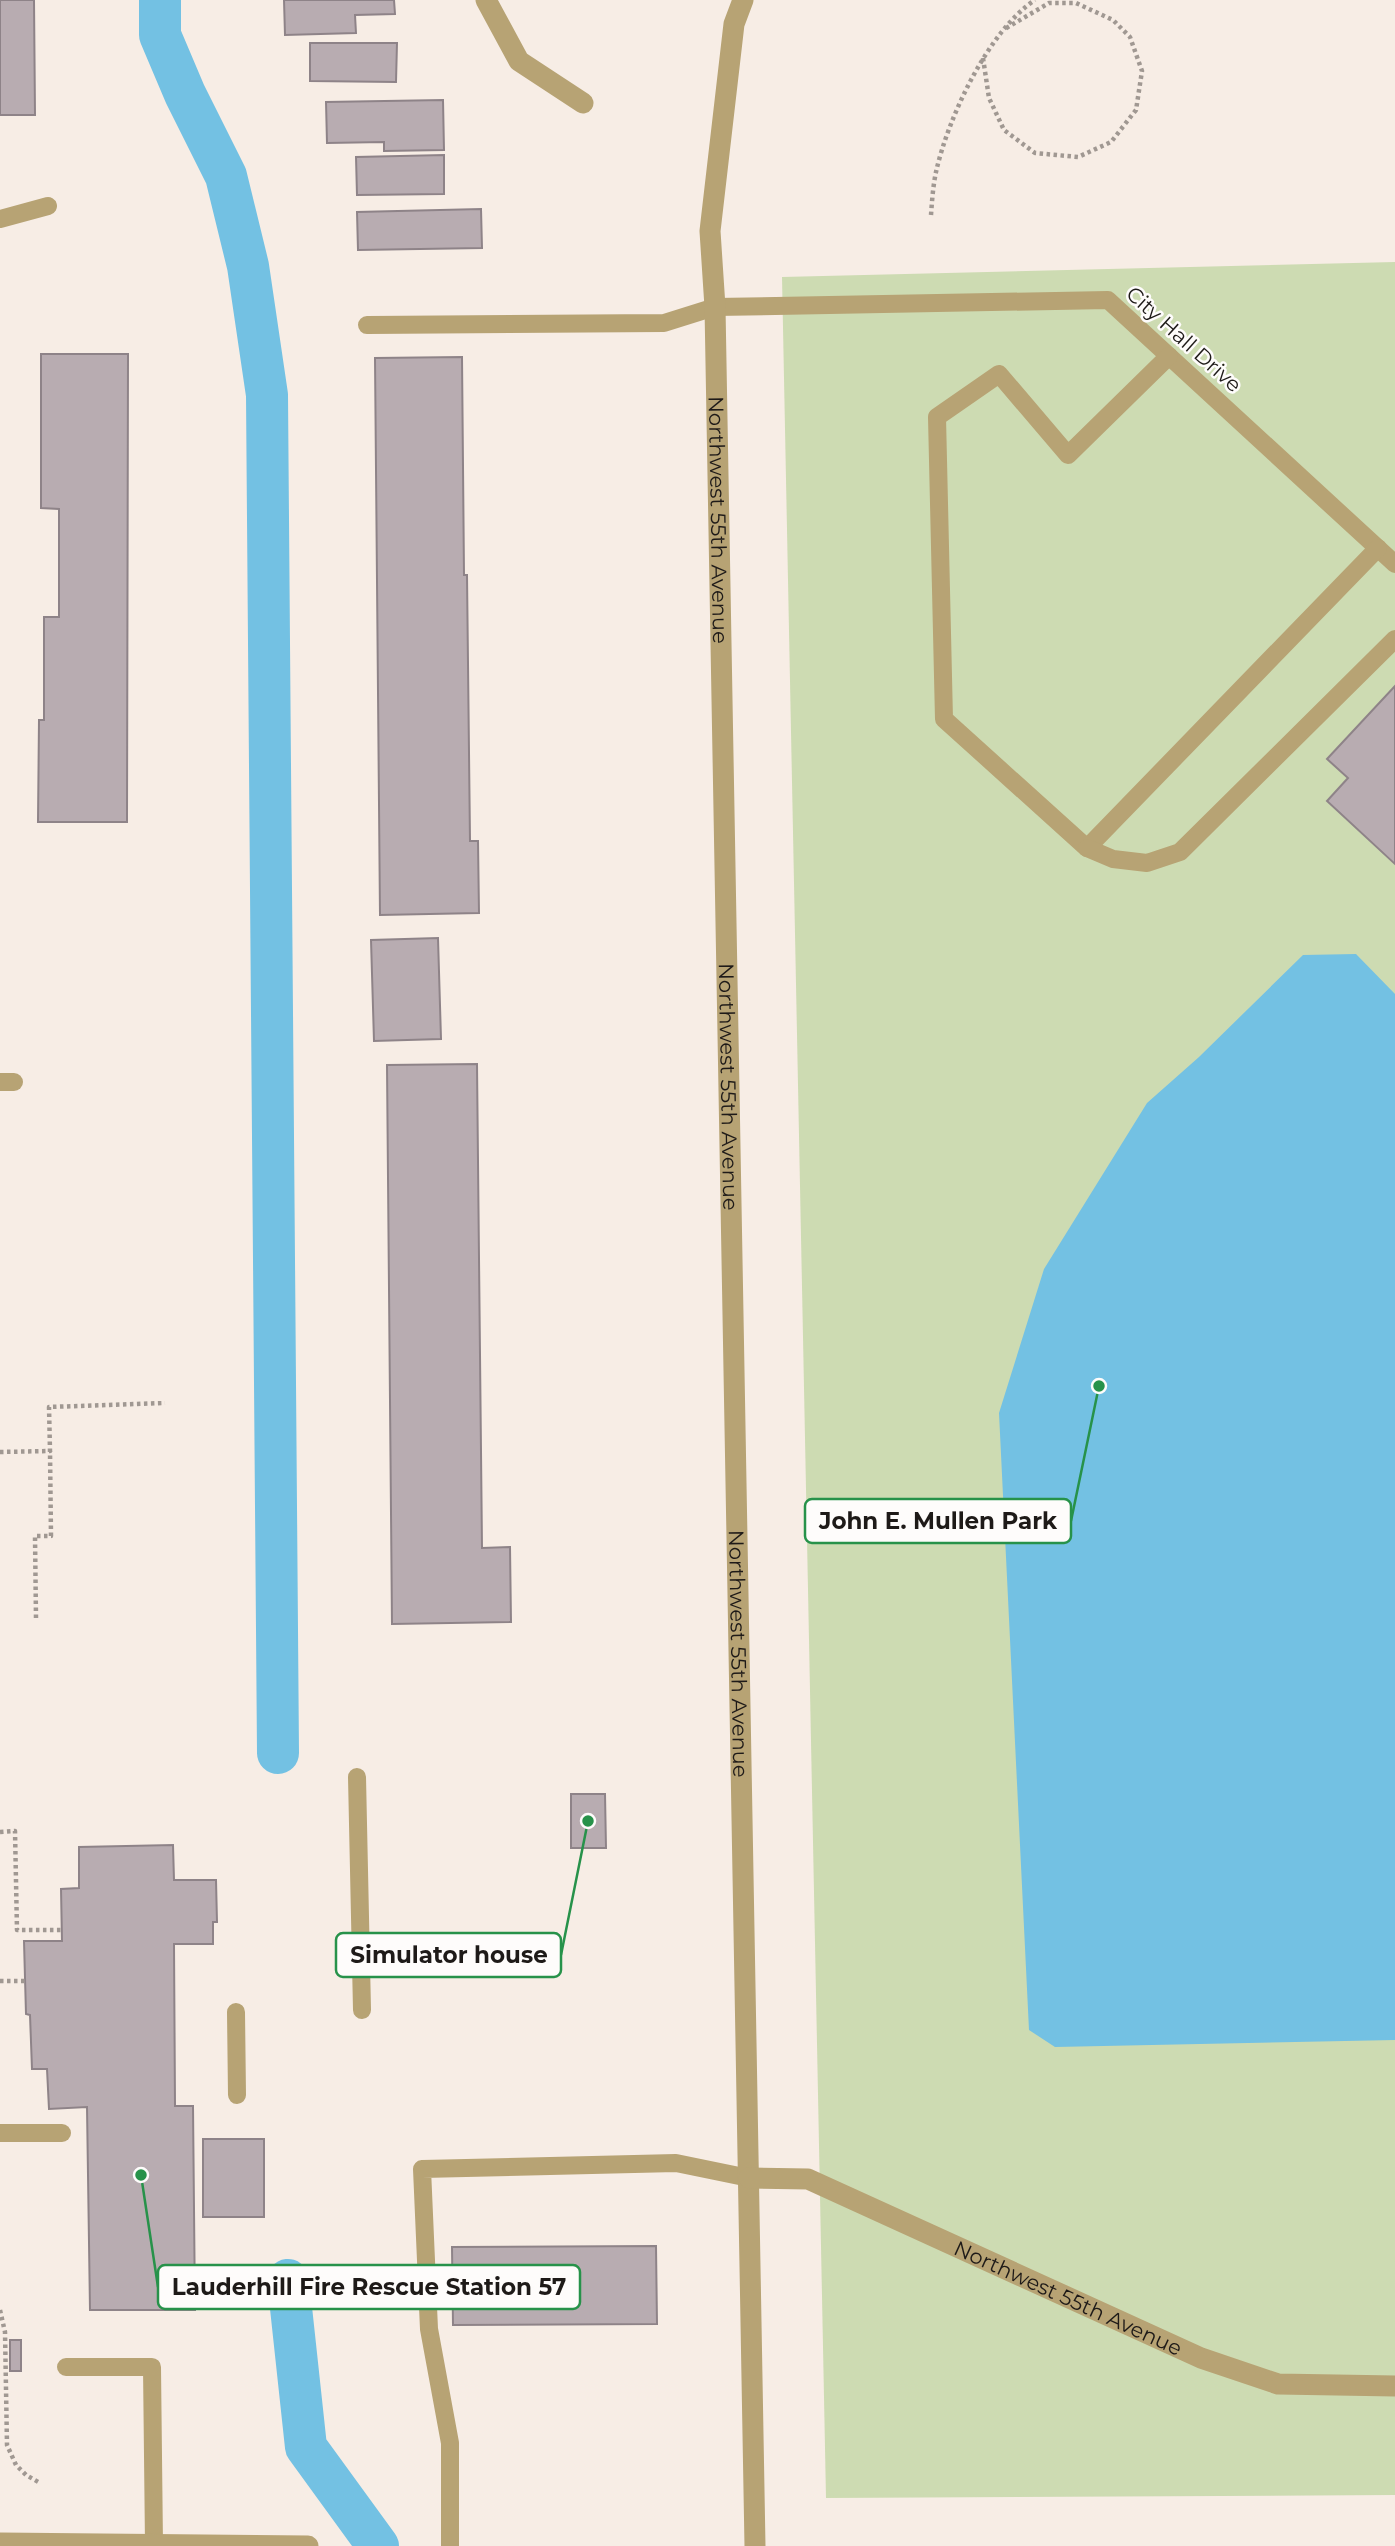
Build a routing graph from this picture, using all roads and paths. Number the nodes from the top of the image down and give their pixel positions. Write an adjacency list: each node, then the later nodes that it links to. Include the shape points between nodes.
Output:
1 (486, 0): 6 (street, via 519,61)
2 (743, 0): 10 (street, Northwest 55th Avenue, via 734,24 710,231)
3 (1035, 0): 4 (path)
4 (1003, 30): 5 (path); 5 (path, via 1049,3 1076,4 1113,20 1130,37 1142,71 1136,110 1111,142 1078,157 1035,153 1004,130 989,98)
5 (983, 58): 8 (path, via 959,103 936,171)
6 (583, 103)
7 (48, 206): 9 (lane)
8 (931, 215)
9 (0, 219)
10 (715, 307): 11 (lane, City Hall Drive, via 664,323); 12 (lane, City Hall Drive, via 1108,300); 31 (street, Northwest 55th Avenue)
11 (367, 325)
12 (1169, 356): 13 (lane, City Hall Drive); 16 (lane, via 1068,455 999,374 937,417 944,719)
13 (1378, 548): 14 (lane, City Hall Drive); 16 (lane)
14 (1395, 564)
15 (1395, 639): 16 (lane, via 1180,852 1147,863 1113,859)
16 (1087, 848)
17 (164, 1403): 18 (path, via 50,1407)
18 (50, 1451): 19 (path); 20 (path, via 51,1536 35,1536)
19 (0, 1452)
20 (36, 1618)
21 (357, 1777): 26 (lane)
22 (0, 1832): 23 (path, via 15,1831 17,1930)
23 (62, 1930)
24 (25, 1980): 25 (path)
25 (0, 1981)
26 (362, 2010)
27 (236, 2012): 28 (lane)
28 (237, 2095)
29 (0, 2133): 30 (lane)
30 (62, 2133)
31 (749, 2178): 34 (street, Northwest 55th Avenue, via 808,2179 1201,2358 1278,2384); 40 (lane, via 677,2163 422,2169 429,2329 450,2443); 41 (street, Northwest 55th Avenue)
32 (0, 2310): 35 (path, via 5,2332 7,2445 16,2465)
33 (66, 2367): 37 (lane, via 152,2367)
34 (1395, 2386)
35 (40, 2483)
36 (0, 2543): 37 (street)
37 (154, 2544): 38 (street)
38 (271, 2546): 39 (street)
39 (307, 2546)
40 (450, 2546)
41 (755, 2546)

